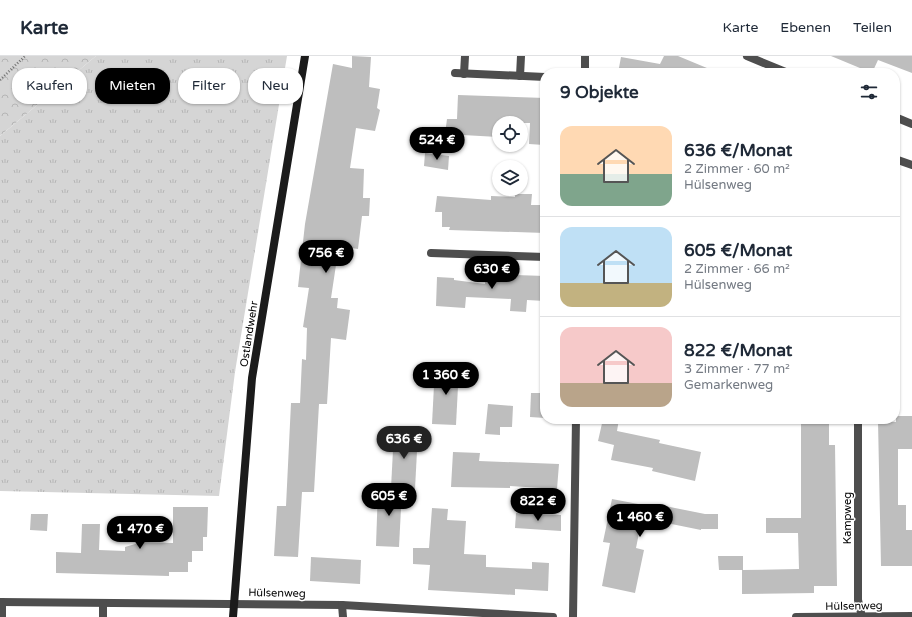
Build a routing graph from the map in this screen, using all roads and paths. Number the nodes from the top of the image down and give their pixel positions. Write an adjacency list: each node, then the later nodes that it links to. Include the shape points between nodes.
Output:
1 (25, 56): 13 (path)
2 (305, 56): 24 (street, Ostlandwehr, via 252,378)
3 (465, 56): 10 (street)
4 (521, 56): 11 (street)
5 (585, 56): 7 (street)
6 (747, 56): 8 (street)
7 (584, 68)
8 (776, 68)
9 (454, 73): 10 (street)
10 (464, 74): 11 (street)
11 (520, 76): 12 (street)
12 (540, 77)
13 (0, 80)
14 (900, 120): 15 (street)
15 (912, 124)
16 (900, 161): 17 (street)
17 (912, 166)
18 (431, 253): 19 (street)
19 (540, 257)
20 (576, 424): 32 (street)
21 (858, 424): 34 (street, Kampweg, via 858,600)
22 (1, 602): 23 (street, Hülsenweg); 27 (street)
23 (103, 603): 24 (street, Hülsenweg); 28 (street)
24 (234, 603): 25 (street, Hülsenweg); 29 (street, Ostlandwehr)
25 (342, 605): 30 (street); 31 (street, Hülsenweg)
26 (912, 616): 34 (street, Hülsenweg)
27 (2, 617)
28 (103, 617)
29 (233, 617)
30 (343, 617)
31 (553, 617)
32 (573, 617)
33 (796, 617): 34 (street, Hülsenweg)
34 (862, 617)

